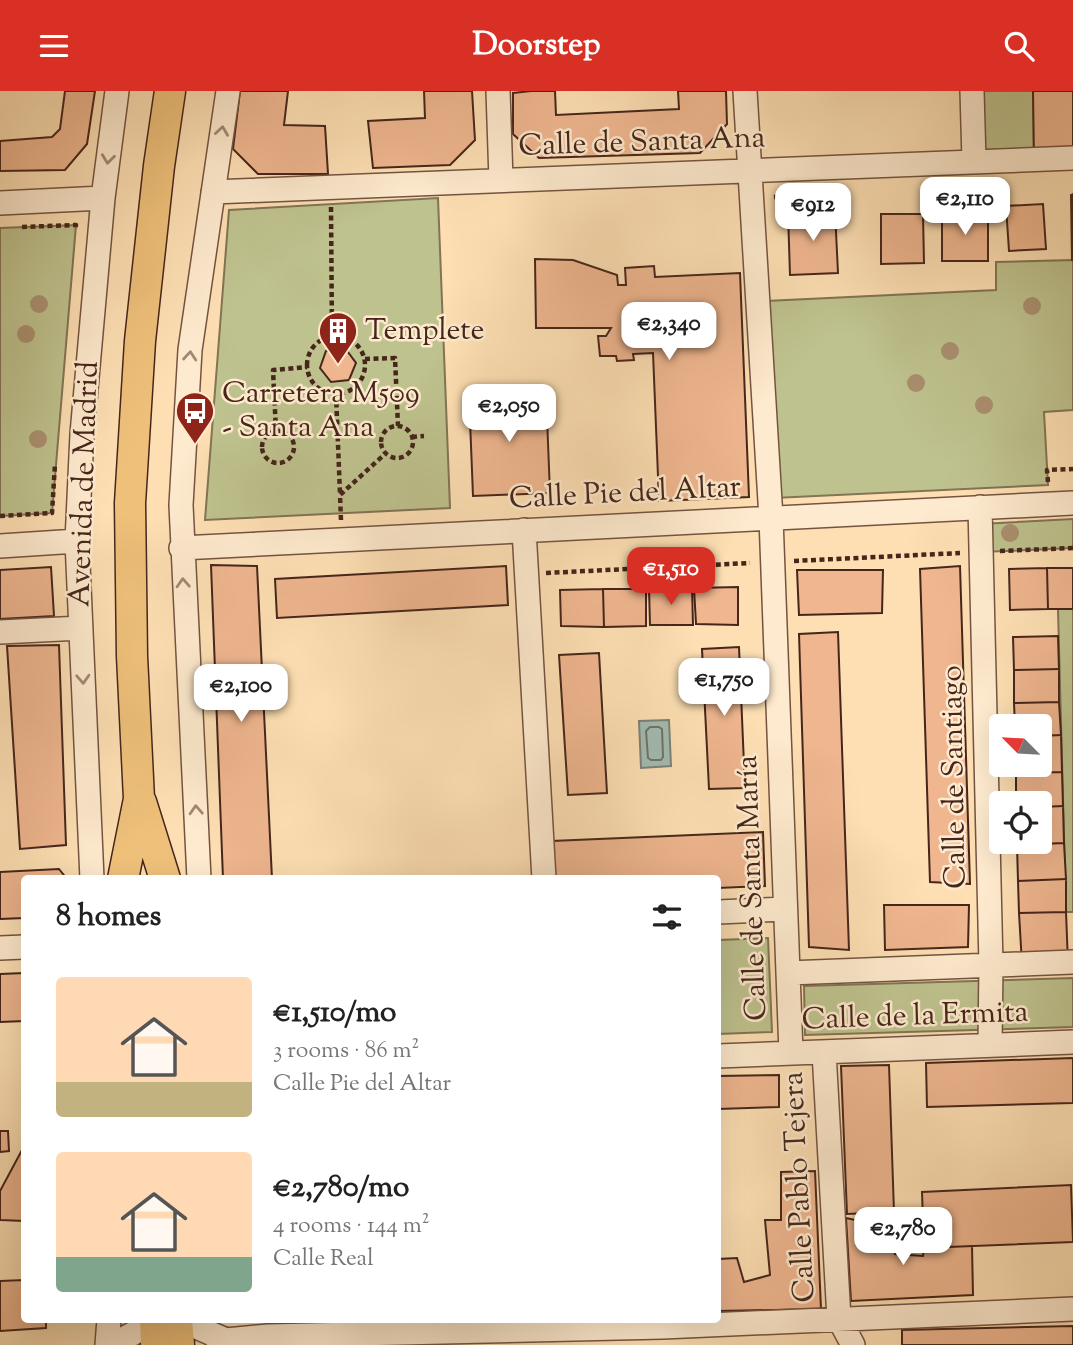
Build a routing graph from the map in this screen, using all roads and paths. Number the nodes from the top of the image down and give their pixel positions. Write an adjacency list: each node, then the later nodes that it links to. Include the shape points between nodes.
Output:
1 (117, 91): 13 (street, Avenida de Madrid, one-way to 13)
2 (170, 91): 44 (main road, Avenida de Madrid, via 140,341 130,503)
3 (228, 91): 12 (street, one-way to 3)
4 (498, 91): 10 (street)
5 (745, 91): 9 (street, Calle de Santa María)
6 (972, 91): 8 (street)
7 (1073, 158): 8 (street, Calle de Santa Ana)
8 (974, 161): 9 (street, Calle de Santa Ana)
9 (749, 170): 10 (street, Calle de Santa Ana); 32 (street, Calle de Santa María)
10 (501, 180): 11 (street, Calle de Santa Ana)
11 (331, 188): 12 (street, Calle de Santa Ana); 17 (path)
12 (213, 193): 37 (street, one-way to 12, via 190,350)
13 (103, 198): 14 (street); 35 (street, Avenida de Madrid)
14 (0, 203)
15 (12, 228): 16 (path, via 76,225)
16 (74, 238)
17 (332, 336): 18 (path, via 355,343); 19 (path, via 313,346)
18 (365, 359): 20 (path, via 356,386); 21 (path, via 396,358)
19 (307, 367): 20 (path, via 312,383); 22 (path, via 273,370)
20 (335, 394): 29 (path)
21 (398, 426): 24 (path); 26 (path, via 388,428 382,437)
22 (276, 431): 22 (path, via 265,437 262,447 265,457 279,463 289,459 294,445 289,435)
23 (424, 436): 24 (path)
24 (412, 437): 26 (path, via 407,454 398,458)
25 (57, 451): 31 (path, via 52,513)
26 (386, 453): 29 (path)
27 (1073, 468): 28 (path, via 1047,470 1048,485)
28 (1067, 493): 30 (street, Calle Pie del Altar)
29 (340, 495): 34 (path)
30 (980, 507): 32 (street, Calle Pie del Altar); 39 (street, Calle de Santiago)
31 (0, 516)
32 (771, 518): 33 (street, Calle Pie del Altar); 40 (street, Calle de Santa María)
33 (524, 530): 34 (street, Calle Pie del Altar); 49 (street)
34 (342, 538): 37 (street, Calle Pie del Altar)
35 (77, 541): 36 (street); 42 (street, Avenida de Madrid)
36 (0, 546)
37 (181, 548): 48 (street, one-way to 37)
38 (1073, 548): 39 (path)
39 (981, 552): 40 (path); 55 (street, Calle de Santiago)
40 (773, 562): 41 (path); 50 (street, Calle de Santa María)
41 (538, 573)
42 (81, 628): 43 (street); 45 (street, Avenida de Madrid, one-way to 45)
43 (0, 632)
44 (139, 799): 46 (main road, Avenida de Madrid); 47 (main road, Avenida de Madrid)
45 (92, 875)
46 (124, 875)
47 (164, 875)
48 (199, 875)
49 (544, 875)
50 (785, 909): 51 (street); 56 (street, Calle de Santa María)
51 (721, 912)
52 (21, 947): 53 (street)
53 (0, 948)
54 (1073, 962): 55 (street, Calle de la Ermita)
55 (990, 965): 56 (street, Calle de la Ermita); 58 (street, Calle de Santiago)
56 (788, 973): 60 (street, Calle de Santa María)
57 (1073, 1042): 58 (street, Calle de la Ermita)
58 (990, 1045): 59 (street, Calle de la Ermita)
59 (824, 1052): 60 (street, Calle de la Ermita); 63 (street, Calle Pablo Tejera)
60 (791, 1053): 61 (street, Calle de la Ermita)
61 (721, 1056)
62 (1073, 1309): 63 (street)
63 (839, 1319): 69 (street); 74 (street)
64 (109, 1323): 72 (street)
65 (637, 1323): 67 (street); 69 (street)
66 (164, 1325): 71 (street); 72 (street); 73 (main road)
67 (449, 1326): 70 (street)
68 (267, 1328): 70 (street); 71 (street)
69 (667, 1336)
70 (352, 1340)
71 (222, 1343)
72 (109, 1345)
73 (179, 1345)
74 (853, 1345)

